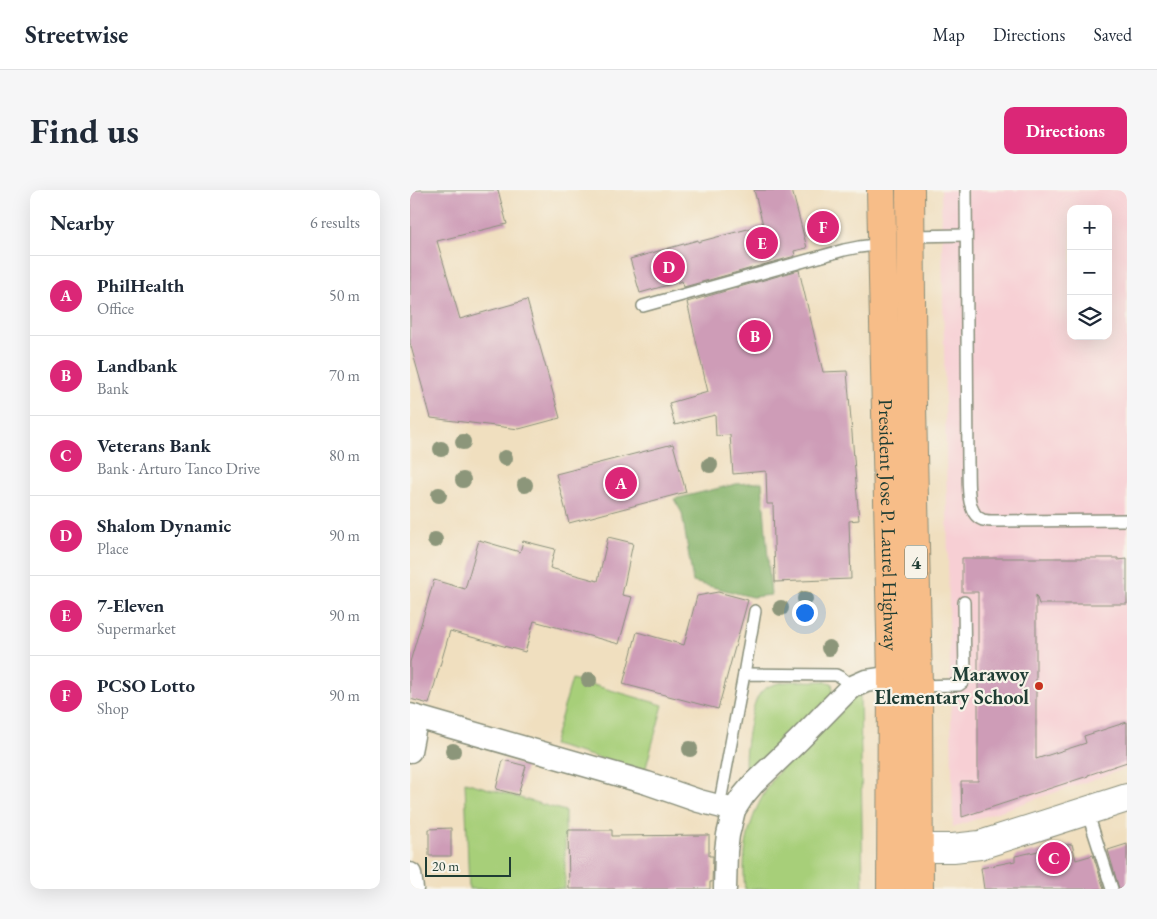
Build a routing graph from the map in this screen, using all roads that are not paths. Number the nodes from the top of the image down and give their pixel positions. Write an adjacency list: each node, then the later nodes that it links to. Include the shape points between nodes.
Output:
1 (881, 190): 5 (highway, President Jose P. Laurel Highway / 4)
2 (910, 190): 5 (highway, President Jose P. Laurel Highway / 4)
3 (966, 190): 4 (lane)
4 (966, 235): 5 (lane); 7 (lane, via 968,465 972,510 982,520 995,522)
5 (896, 240): 6 (lane, via 844,250 679,301); 11 (highway, President Jose P. Laurel Highway / 4); 12 (highway, President Jose P. Laurel Highway / 4)
6 (643, 306)
7 (1127, 520)
8 (964, 602): 12 (lane, via 963,682 959,685)
9 (755, 611): 10 (lane)
10 (744, 674): 13 (lane, via 836,675 842,677); 17 (lane)
11 (892, 677): 13 (street, via 866,681); 23 (highway, President Jose P. Laurel Highway / 4)
12 (918, 686): 19 (highway, President Jose P. Laurel Highway / 4)
13 (850, 688): 17 (street, via 743,796)
14 (414, 716): 15 (street); 17 (street)
15 (410, 751)
16 (1127, 798): 18 (street)
17 (726, 808): 22 (street)
18 (1087, 811): 19 (street, via 980,845); 25 (lane)
19 (920, 848): 24 (highway, President Jose P. Laurel Highway / 4)
20 (410, 874): 21 (street)
21 (412, 889)
22 (726, 889)
23 (891, 889)
24 (919, 889)
25 (1112, 889)

